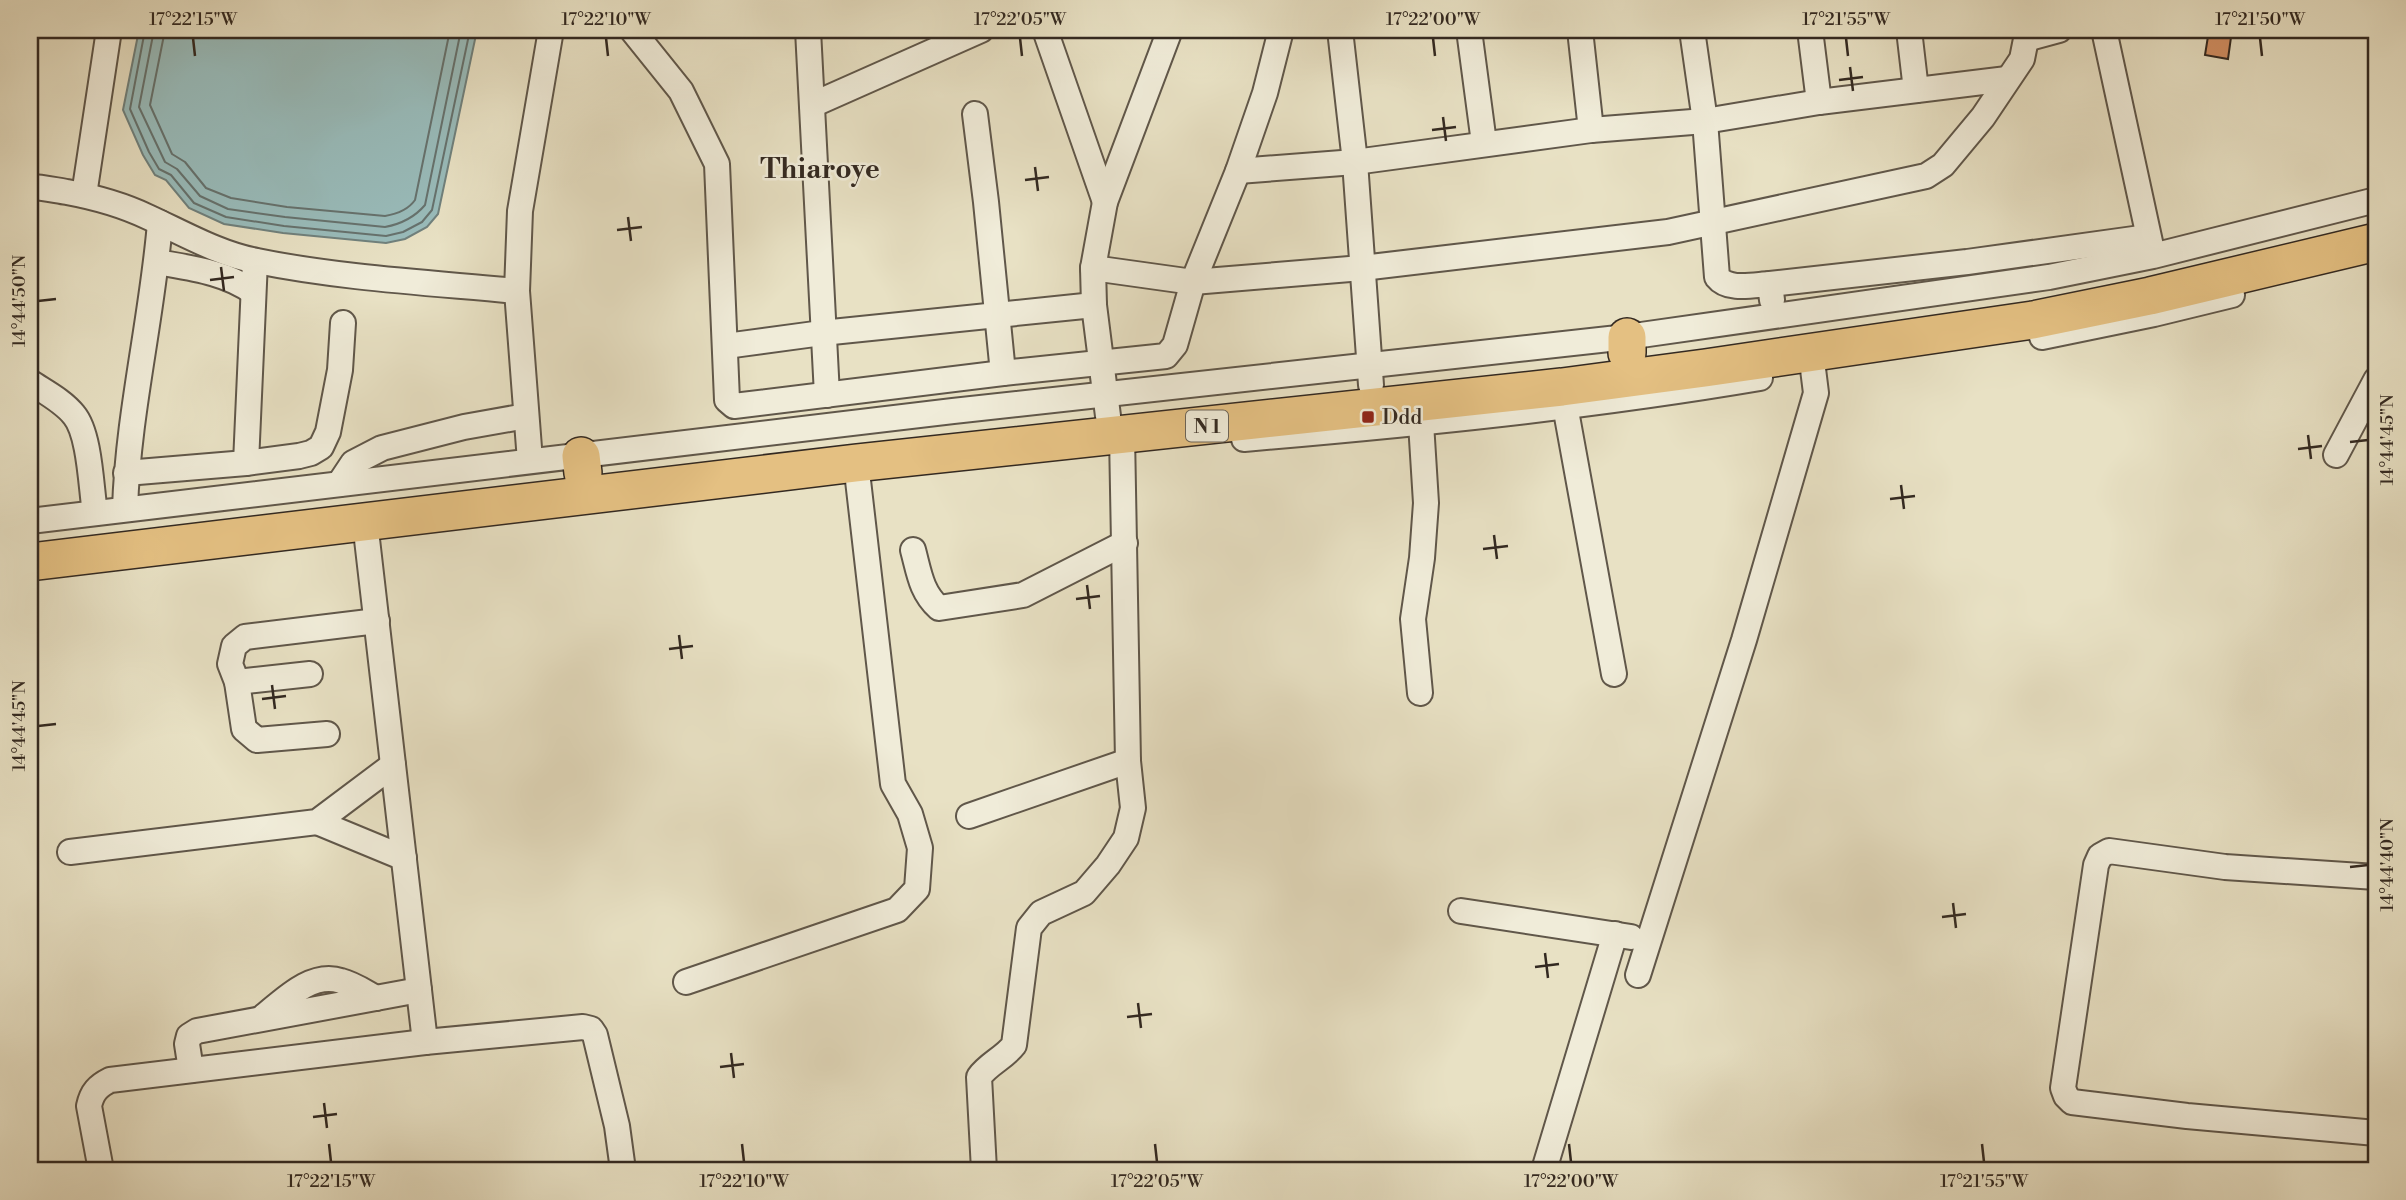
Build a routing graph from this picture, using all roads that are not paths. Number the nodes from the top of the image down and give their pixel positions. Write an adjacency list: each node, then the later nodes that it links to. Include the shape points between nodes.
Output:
1 (109, 30): 29 (street)
2 (551, 30): 45 (street, via 520,211)
3 (632, 30): 52 (street, via 681,91 717,164)
4 (808, 30): 21 (street)
5 (981, 30): 21 (street)
6 (1045, 30): 31 (street)
7 (1170, 30): 31 (street)
8 (1340, 30): 26 (street)
9 (1469, 30): 25 (street)
10 (1580, 30): 24 (street)
11 (1692, 30): 23 (street)
12 (1810, 30): 20 (street)
13 (1909, 30): 19 (street)
14 (2059, 30): 17 (street)
15 (2104, 30): 41 (street)
16 (1274, 33): 27 (street, via 1265,93)
17 (2025, 34): 18 (street, via 2022,59)
18 (2007, 79): 19 (street); 33 (street, via 1943,165 1926,176)
19 (1916, 90): 20 (street)
20 (1819, 102): 23 (street)
21 (812, 105): 50 (street)
22 (975, 114): 47 (street)
23 (1705, 121): 24 (street); 33 (street)
24 (1591, 130): 25 (street)
25 (1484, 144): 26 (street)
26 (1354, 162): 27 (street); 40 (street)
27 (1238, 171): 42 (street)
28 (30, 187): 29 (street)
29 (84, 195): 34 (street)
30 (2376, 200): 41 (street)
31 (1105, 202): 39 (street)
32 (2376, 219): 41 (highway, N 1)
33 (1713, 221): 40 (street, via 1668,232); 43 (street, via 1721,282 1728,286)
34 (160, 223): 37 (street); 38 (street)
35 (2376, 242): 41 (highway, N 1)
36 (2376, 259): 41 (street)
37 (255, 261): 44 (street); 45 (street)
38 (157, 262): 44 (street, via 239,282); 69 (street)
39 (1093, 268): 42 (street); 46 (street)
40 (1362, 268): 42 (street); 56 (street)
41 (2152, 275): 43 (street, via 1966,262); 48 (street, via 2049,277); 51 (highway, N 1, via 2026,296); 53 (highway, N 1, via 2034,329)
42 (1193, 282): 54 (street, via 1171,352)
43 (1770, 284): 48 (street)
44 (253, 292): 66 (street)
45 (517, 292): 61 (street)
46 (1094, 305): 47 (street); 54 (street)
47 (998, 314): 50 (street); 55 (street)
48 (1774, 315): 51 (street)
49 (343, 323): 66 (street, via 340,370 321,447 299,456)
50 (822, 333): 52 (street); 59 (street)
51 (1627, 345): 56 (highway, N 1)
52 (726, 346): 59 (street, via 727,400 734,406)
53 (1811, 361): 60 (highway, N 1); 95 (street, via 1816,393)
54 (1102, 363): 55 (street); 63 (street)
55 (1003, 373): 59 (street)
56 (1370, 376): 63 (highway, N 1)
57 (2376, 380): 64 (street)
58 (30, 382): 72 (street, via 77,417)
59 (827, 395)
60 (1564, 396): 62 (street); 63 (highway, N 1); 82 (street)
61 (526, 416): 65 (street); 70 (street, via 383,448 353,463)
62 (1421, 423): 63 (street); 84 (street, via 1426,503 1413,619)
63 (1115, 424): 67 (highway, N 1); 68 (highway, N 1); 76 (street)
64 (2336, 455)
65 (530, 461): 67 (street); 70 (street)
66 (246, 463): 69 (street)
67 (582, 464): 75 (highway, N 1)
68 (857, 472): 74 (highway, N 1); 97 (street, via 893,784 910,814 920,848 917,889 897,910)
69 (126, 473): 71 (street)
70 (339, 484): 71 (street)
71 (125, 509): 72 (street)
72 (95, 513): 73 (street)
73 (30, 521)
74 (366, 530): 78 (highway, N 1); 79 (street); 80 (street)
75 (30, 540)
76 (1125, 543): 77 (street, via 1023,595 939,608 928,598); 86 (street)
77 (914, 550)
78 (30, 562)
79 (30, 579)
80 (377, 621): 83 (street, via 245,636 234,646 230,664); 87 (street)
81 (310, 674): 83 (street)
82 (1614, 674)
83 (236, 682): 85 (street, via 244,729 257,740)
84 (1420, 693)
85 (327, 734)
86 (1128, 761): 88 (street); 104 (street, via 1133,808 1126,838 1084,893 1041,914 1029,928 1014,1045 979,1077)
87 (394, 765): 89 (street); 91 (street)
88 (969, 816)
89 (317, 822): 90 (street); 91 (street)
90 (71, 852)
91 (404, 858): 98 (street)
92 (2376, 877): 101 (street, via 2225,867 2109,851 2100,856 2063,1088 2072,1102)
93 (1461, 911): 94 (street)
94 (1615, 934): 95 (street); 105 (street)
95 (1649, 939): 96 (street)
96 (1638, 975)
97 (686, 982)
98 (419, 990): 99 (street); 100 (street, via 376,998 340,980 325,979 297,990 263,1018 189,1036)
99 (425, 1042): 100 (street); 103 (street, via 591,1029)
100 (191, 1070): 102 (street, via 110,1080 98,1086 89,1106)
101 (2376, 1133)
102 (101, 1170)
103 (624, 1170)
104 (984, 1170)
105 (1544, 1170)

